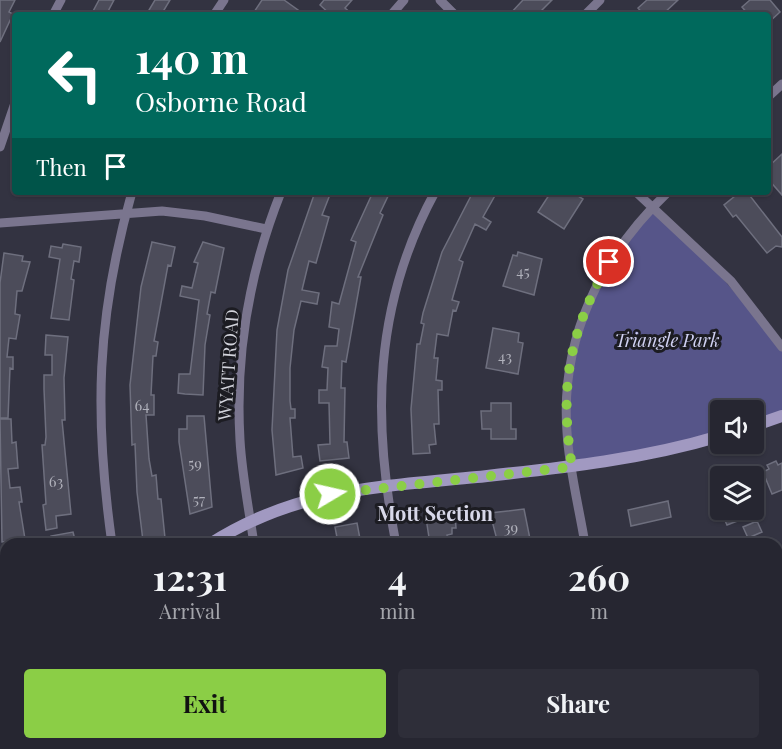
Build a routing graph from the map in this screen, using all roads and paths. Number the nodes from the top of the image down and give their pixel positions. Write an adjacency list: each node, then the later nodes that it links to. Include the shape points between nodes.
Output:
1 (404, 0): 4 (street)
2 (440, 0): 5 (street)
3 (600, 0): 6 (street)
4 (394, 12)
5 (452, 12)
6 (588, 12)
7 (782, 84): 8 (street)
8 (771, 94)
9 (12, 112): 10 (street)
10 (0, 147)
11 (131, 195): 17 (street)
12 (280, 195): 19 (street, WYATT ROAD)
13 (433, 195): 25 (street, via 399,276 385,338 380,432)
14 (639, 195): 16 (street)
15 (665, 195): 16 (street)
16 (652, 208): 20 (street, via 731,281); 24 (street, via 609,262 578,328 566,394)
17 (126, 213): 18 (street); 19 (street, via 179,212); 27 (street, via 110,288 99,392 103,480)
18 (0, 224)
19 (266, 229): 26 (street, WYATT ROAD, via 249,297 240,385 240,440)
20 (782, 347)
21 (782, 416): 22 (street)
22 (764, 422)
23 (710, 439): 24 (street, via 654,454)
24 (572, 467): 25 (street); 31 (street)
25 (387, 486): 26 (street, via 316,497); 30 (street)
26 (251, 524): 28 (street); 29 (street, WYATT ROAD)
27 (111, 538)
28 (220, 538)
29 (253, 538)
30 (395, 538)
31 (584, 538)

